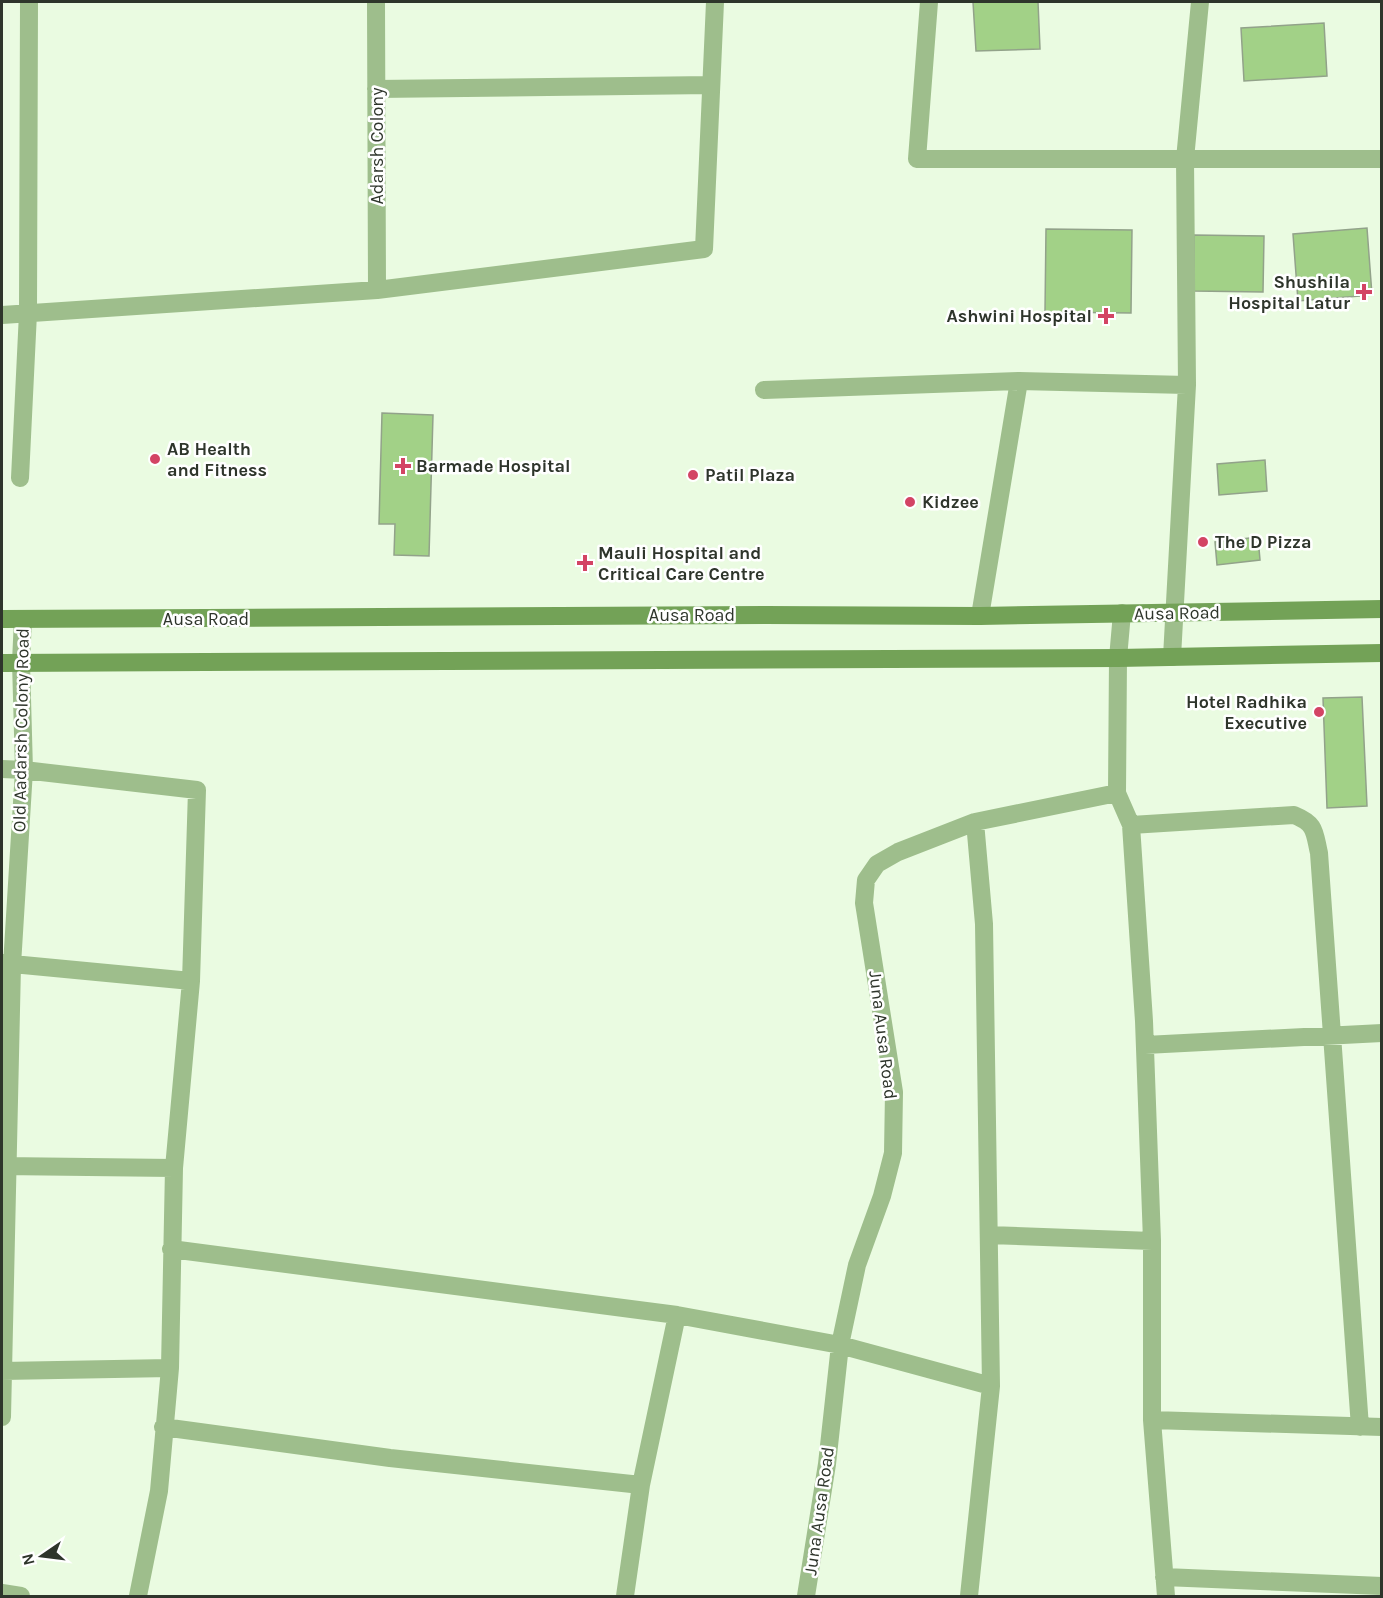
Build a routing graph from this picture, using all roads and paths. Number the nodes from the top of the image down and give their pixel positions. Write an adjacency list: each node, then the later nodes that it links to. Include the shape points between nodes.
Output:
1 (29, 2): 11 (street)
2 (376, 2): 7 (street, Adarsh Colony)
3 (715, 2): 6 (street)
4 (929, 2): 8 (street, via 917,159)
5 (1200, 2): 8 (street)
6 (711, 85): 7 (street); 10 (street, via 704,249)
7 (376, 89): 10 (street, Adarsh Colony)
8 (1185, 159): 9 (street); 14 (street)
9 (1382, 159)
10 (377, 290): 11 (street)
11 (28, 313): 12 (street); 16 (street)
12 (2, 315)
13 (1018, 381): 14 (street); 15 (street); 20 (street)
14 (1187, 385): 18 (street)
15 (764, 390)
16 (20, 478)
17 (1382, 609): 18 (main road, Ausa Road)
18 (1175, 613): 19 (main road, Ausa Road); 24 (street)
19 (1122, 614): 20 (main road, Ausa Road); 25 (street)
20 (980, 616): 22 (main road, Ausa Road)
21 (2, 619): 22 (main road, Ausa Road)
22 (23, 619): 26 (street, Old Aadarsh Colony Road)
23 (1382, 653): 24 (main road)
24 (1172, 657): 25 (main road)
25 (1118, 658): 26 (main road); 30 (street)
26 (21, 662): 27 (main road); 29 (street, Old Aadarsh Colony Road)
27 (2, 663)
28 (2, 769): 29 (street)
29 (24, 770): 33 (street, Old Aadarsh Colony Road); 34 (street, via 197,790)
30 (1117, 793): 31 (street, Juna Ausa Road); 32 (street)
31 (975, 822): 40 (street, via 984,924); 44 (street, Juna Ausa Road, via 898,852 877,864 866,880 864,903 894,1092 893,1153 857,1265)
32 (1131, 825): 36 (street, via 1294,815 1308,821 1319,853); 37 (street)
33 (7, 964): 34 (street); 38 (street, Old Aadarsh Colony Road)
34 (191, 981): 39 (street)
35 (1382, 1033): 36 (street)
36 (1331, 1034): 37 (street); 51 (street)
37 (1144, 1045): 41 (street)
38 (4, 1166): 39 (street); 46 (street, Old Aadarsh Colony Road)
39 (174, 1168): 42 (street)
40 (989, 1235): 41 (street); 47 (street)
41 (1152, 1241): 49 (street)
42 (171, 1249): 43 (street); 45 (street)
43 (676, 1315): 44 (street); 53 (street)
44 (840, 1345): 47 (street); 60 (street, Juna Ausa Road, via 827,1464)
45 (170, 1368): 46 (street); 50 (street)
46 (2, 1371): 48 (street, Old Aadarsh Colony Road)
47 (991, 1386): 61 (street)
48 (2, 1417)
49 (1152, 1420): 51 (street); 54 (street)
50 (163, 1427): 53 (street, via 390,1458); 58 (street, via 159,1491)
51 (1360, 1427): 52 (street)
52 (1382, 1427)
53 (641, 1485): 59 (street)
54 (1164, 1577): 55 (street); 62 (street)
55 (1382, 1586)
56 (2, 1593): 57 (street)
57 (21, 1596)
58 (138, 1596)
59 (626, 1596)
60 (806, 1596)
61 (969, 1596)
62 (1166, 1596)

